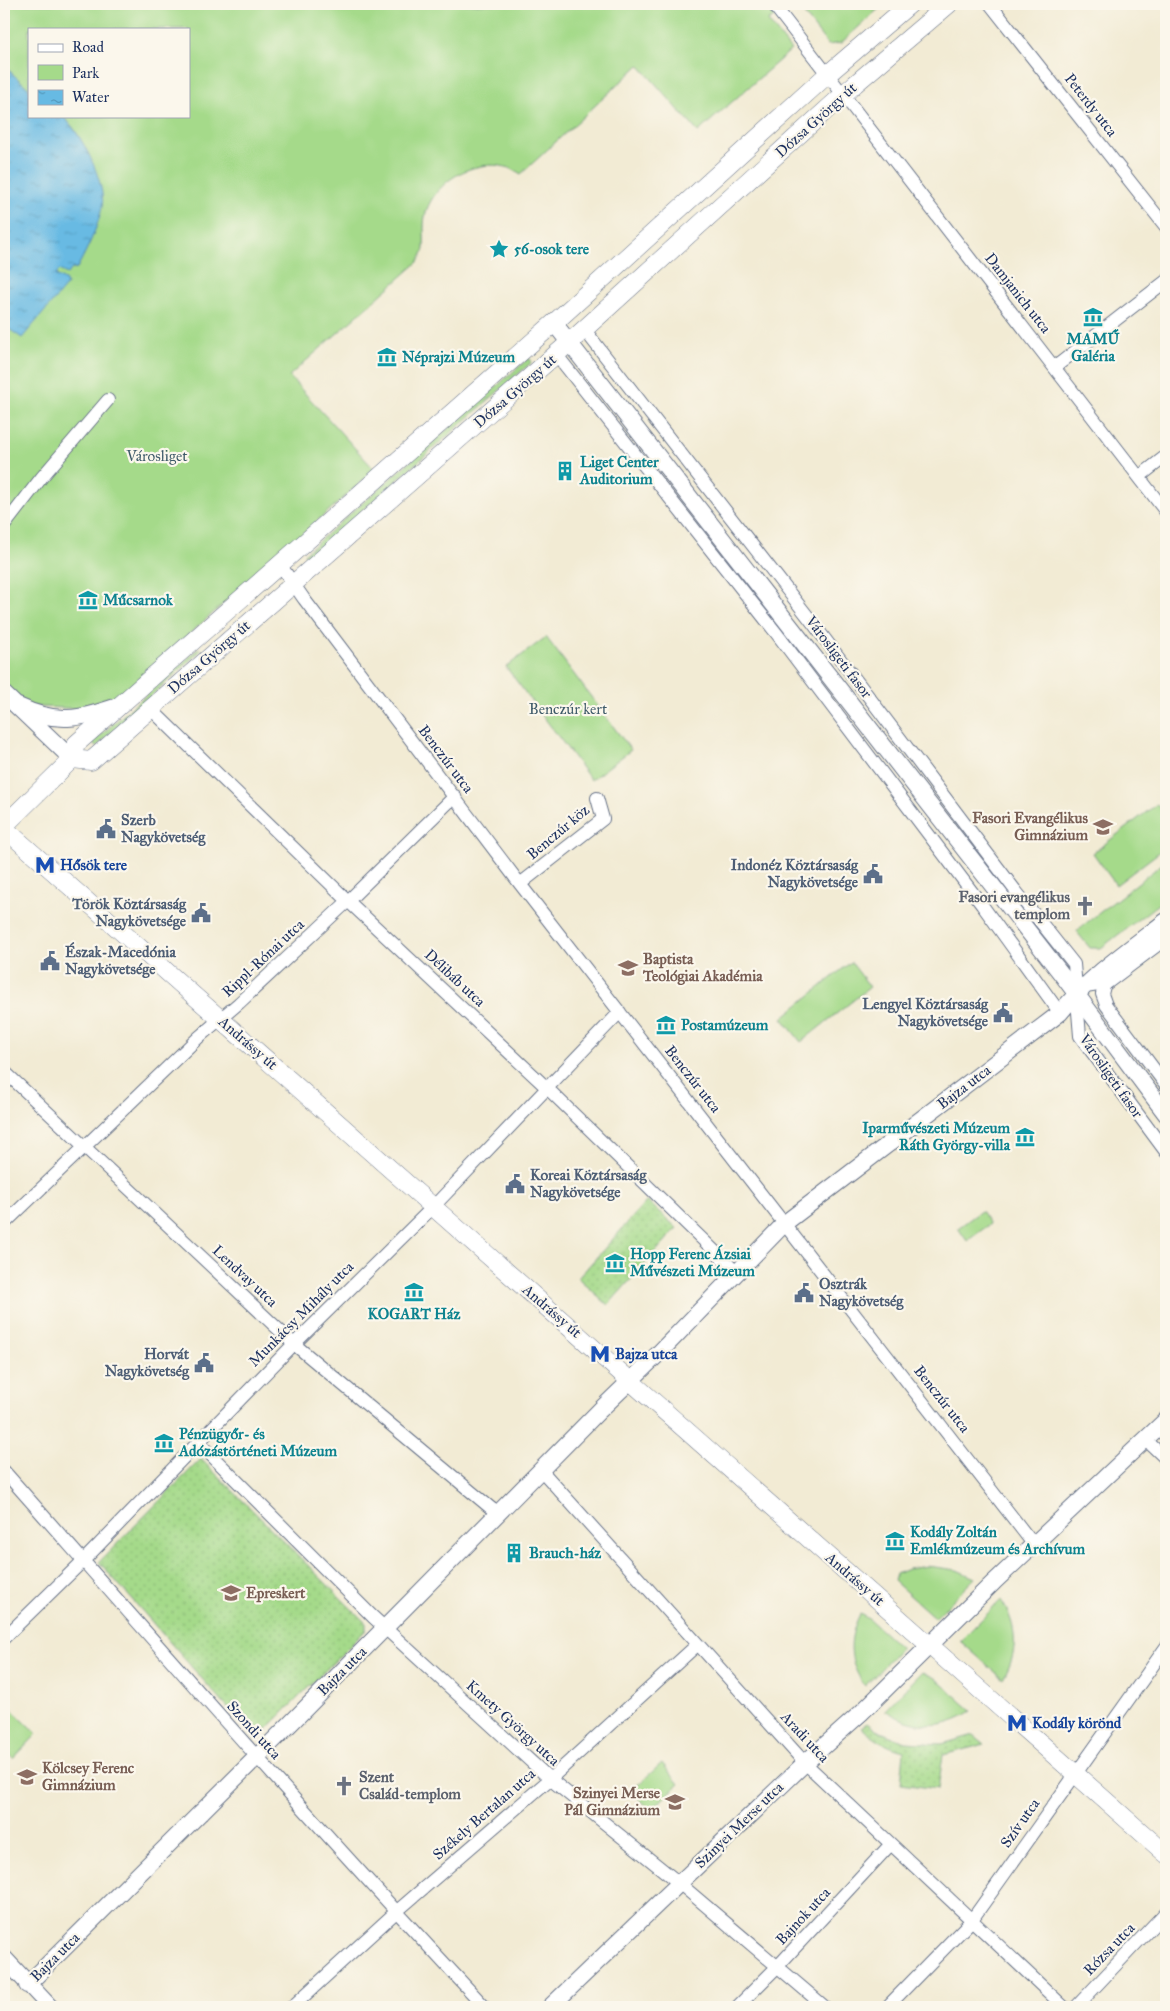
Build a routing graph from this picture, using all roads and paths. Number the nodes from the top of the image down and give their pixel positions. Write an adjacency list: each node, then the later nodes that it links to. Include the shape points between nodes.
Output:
1 (773, 4): 5 (street, Damjanich utca)
2 (910, 4): 5 (main road, Dózsa György út)
3 (949, 4): 6 (main road, Dózsa György út)
4 (990, 4): 7 (street, Peterdy utca)
5 (828, 74): 6 (street, Damjanich utca); 9 (main road, Dózsa György út)
6 (844, 94): 10 (main road, Dózsa György út); 13 (street, Damjanich utca)
7 (1166, 227)
8 (1166, 281): 13 (street)
9 (554, 323): 11 (street, Városligeti fasor); 19 (main road, Dózsa György út)
10 (584, 329): 11 (main road, Dózsa György út); 34 (street, Városligeti fasor, via 1074,964)
11 (570, 342): 12 (main road, Dózsa György út); 34 (street, Városligeti fasor)
12 (556, 354): 20 (main road, Dózsa György út); 36 (street, via 777,634)
13 (1055, 367): 16 (street, Damjanich utca)
14 (108, 400): 18 (street)
15 (1166, 456): 16 (street)
16 (1139, 477): 17 (street, Damjanich utca)
17 (1166, 512)
18 (4, 526)
19 (281, 566): 20 (street, Benczúr utca); 22 (main road, Dózsa György út)
20 (294, 584): 24 (main road, Dózsa György út); 26 (street, Benczúr utca)
21 (4, 694): 23 (street)
22 (120, 705): 23 (street, via 74,719 37,715); 25 (main road, Dózsa György út, via 76,744)
23 (18, 706): 25 (street)
24 (150, 708): 25 (main road, Dózsa György út, via 91,761); 30 (street, Délibáb utca)
25 (72, 759): 28 (main road, Dózsa György út)
26 (455, 796): 29 (street, Benczúr utca); 30 (street, Rippl-Rónai utca)
27 (597, 798): 29 (street, Benczúr köz, via 603,819)
28 (4, 827): 37 (main road, Andrássy út)
29 (520, 884): 35 (street, Benczúr utca)
30 (348, 900): 37 (street, Rippl-Rónai utca); 40 (street, Délibáb utca)
31 (1166, 922): 34 (street, Bajza utca, via 1102,969)
32 (1166, 936): 33 (street)
33 (1105, 982): 34 (street); 39 (street, via 1102,994 1106,1005)
34 (1081, 989): 36 (street, Bajza utca); 41 (street, Városligeti fasor); 43 (street, Városligeti fasor, via 1080,1036)
35 (620, 1012): 40 (street, Munkácsy Mihály utca); 45 (street, Benczúr utca)
36 (1060, 1013): 45 (street, Bajza utca)
37 (220, 1019): 42 (street, Rippl-Rónai utca); 44 (main road, Andrássy út)
38 (4, 1071): 42 (street, Lendvay utca)
39 (1166, 1085)
40 (547, 1088): 44 (street, Munkácsy Mihály utca); 47 (street, Délibáb utca)
41 (1166, 1114)
42 (84, 1147): 46 (street, Rippl-Rónai utca); 48 (street, Lendvay utca)
43 (1166, 1152)
44 (433, 1207): 48 (street, Munkácsy Mihály utca); 49 (main road, Andrássy út)
45 (785, 1223): 47 (street, Bajza utca); 57 (street, Benczúr utca)
46 (4, 1224)
47 (736, 1272): 49 (street, Bajza utca)
48 (294, 1344): 52 (street, Munkácsy Mihály utca); 56 (street, Lendvay utca)
49 (631, 1381): 54 (street, Bajza utca); 62 (main road, Andrássy út)
50 (1166, 1420): 51 (street, Szinyei Merse utca)
51 (1145, 1440): 53 (street); 57 (street, Szinyei Merse utca)
52 (198, 1442): 58 (street, Munkácsy Mihály utca); 59 (street, Kmety György utca)
53 (1166, 1459)
54 (541, 1470): 56 (street, Bajza utca); 61 (street, Aradi utca)
55 (4, 1471): 58 (street, Szondi utca)
56 (498, 1514): 59 (street, Bajza utca)
57 (1034, 1545): 62 (street, Szinyei Merse utca)
58 (83, 1561): 60 (street, Munkácsy Mihály utca); 64 (street, Szondi utca)
59 (385, 1628): 64 (street, Bajza utca); 67 (street, Kmety György utca)
60 (4, 1638)
61 (698, 1645): 65 (street, Aradi utca); 67 (street, Székely Bertalan utca)
62 (930, 1645): 65 (street, Szinyei Merse utca); 66 (main road, Andrássy út)
63 (1166, 1647): 66 (street, Szív utca)
64 (256, 1757): 71 (street, Szondi utca); 76 (street, Bajza utca)
65 (805, 1762): 68 (street, Aradi utca); 70 (street, Szinyei Merse utca)
66 (1076, 1774): 69 (main road, Andrássy út); 73 (street, Szív utca)
67 (550, 1779): 70 (street, Kmety György utca); 71 (street, Székely Bertalan utca)
68 (890, 1844): 73 (street, Aradi utca); 75 (street, Bajnok utca)
69 (1166, 1854)
70 (679, 1883): 75 (street, Kmety György utca); 80 (street, Szinyei Merse utca)
71 (396, 1912): 78 (street, Székely Bertalan utca); 79 (street, Szondi utca)
72 (1166, 1912): 85 (street, Rózsa utca)
73 (971, 1921): 83 (street, Szív utca); 84 (street, Aradi utca)
74 (4, 1958): 76 (street)
75 (777, 1967): 81 (street, Bajnok utca); 82 (street, Kmety György utca)
76 (27, 1985): 77 (street)
77 (50, 2007)
78 (292, 2007)
79 (485, 2007)
80 (550, 2007)
81 (737, 2007)
82 (825, 2007)
83 (887, 2007)
84 (1064, 2007)
85 (1076, 2007)

